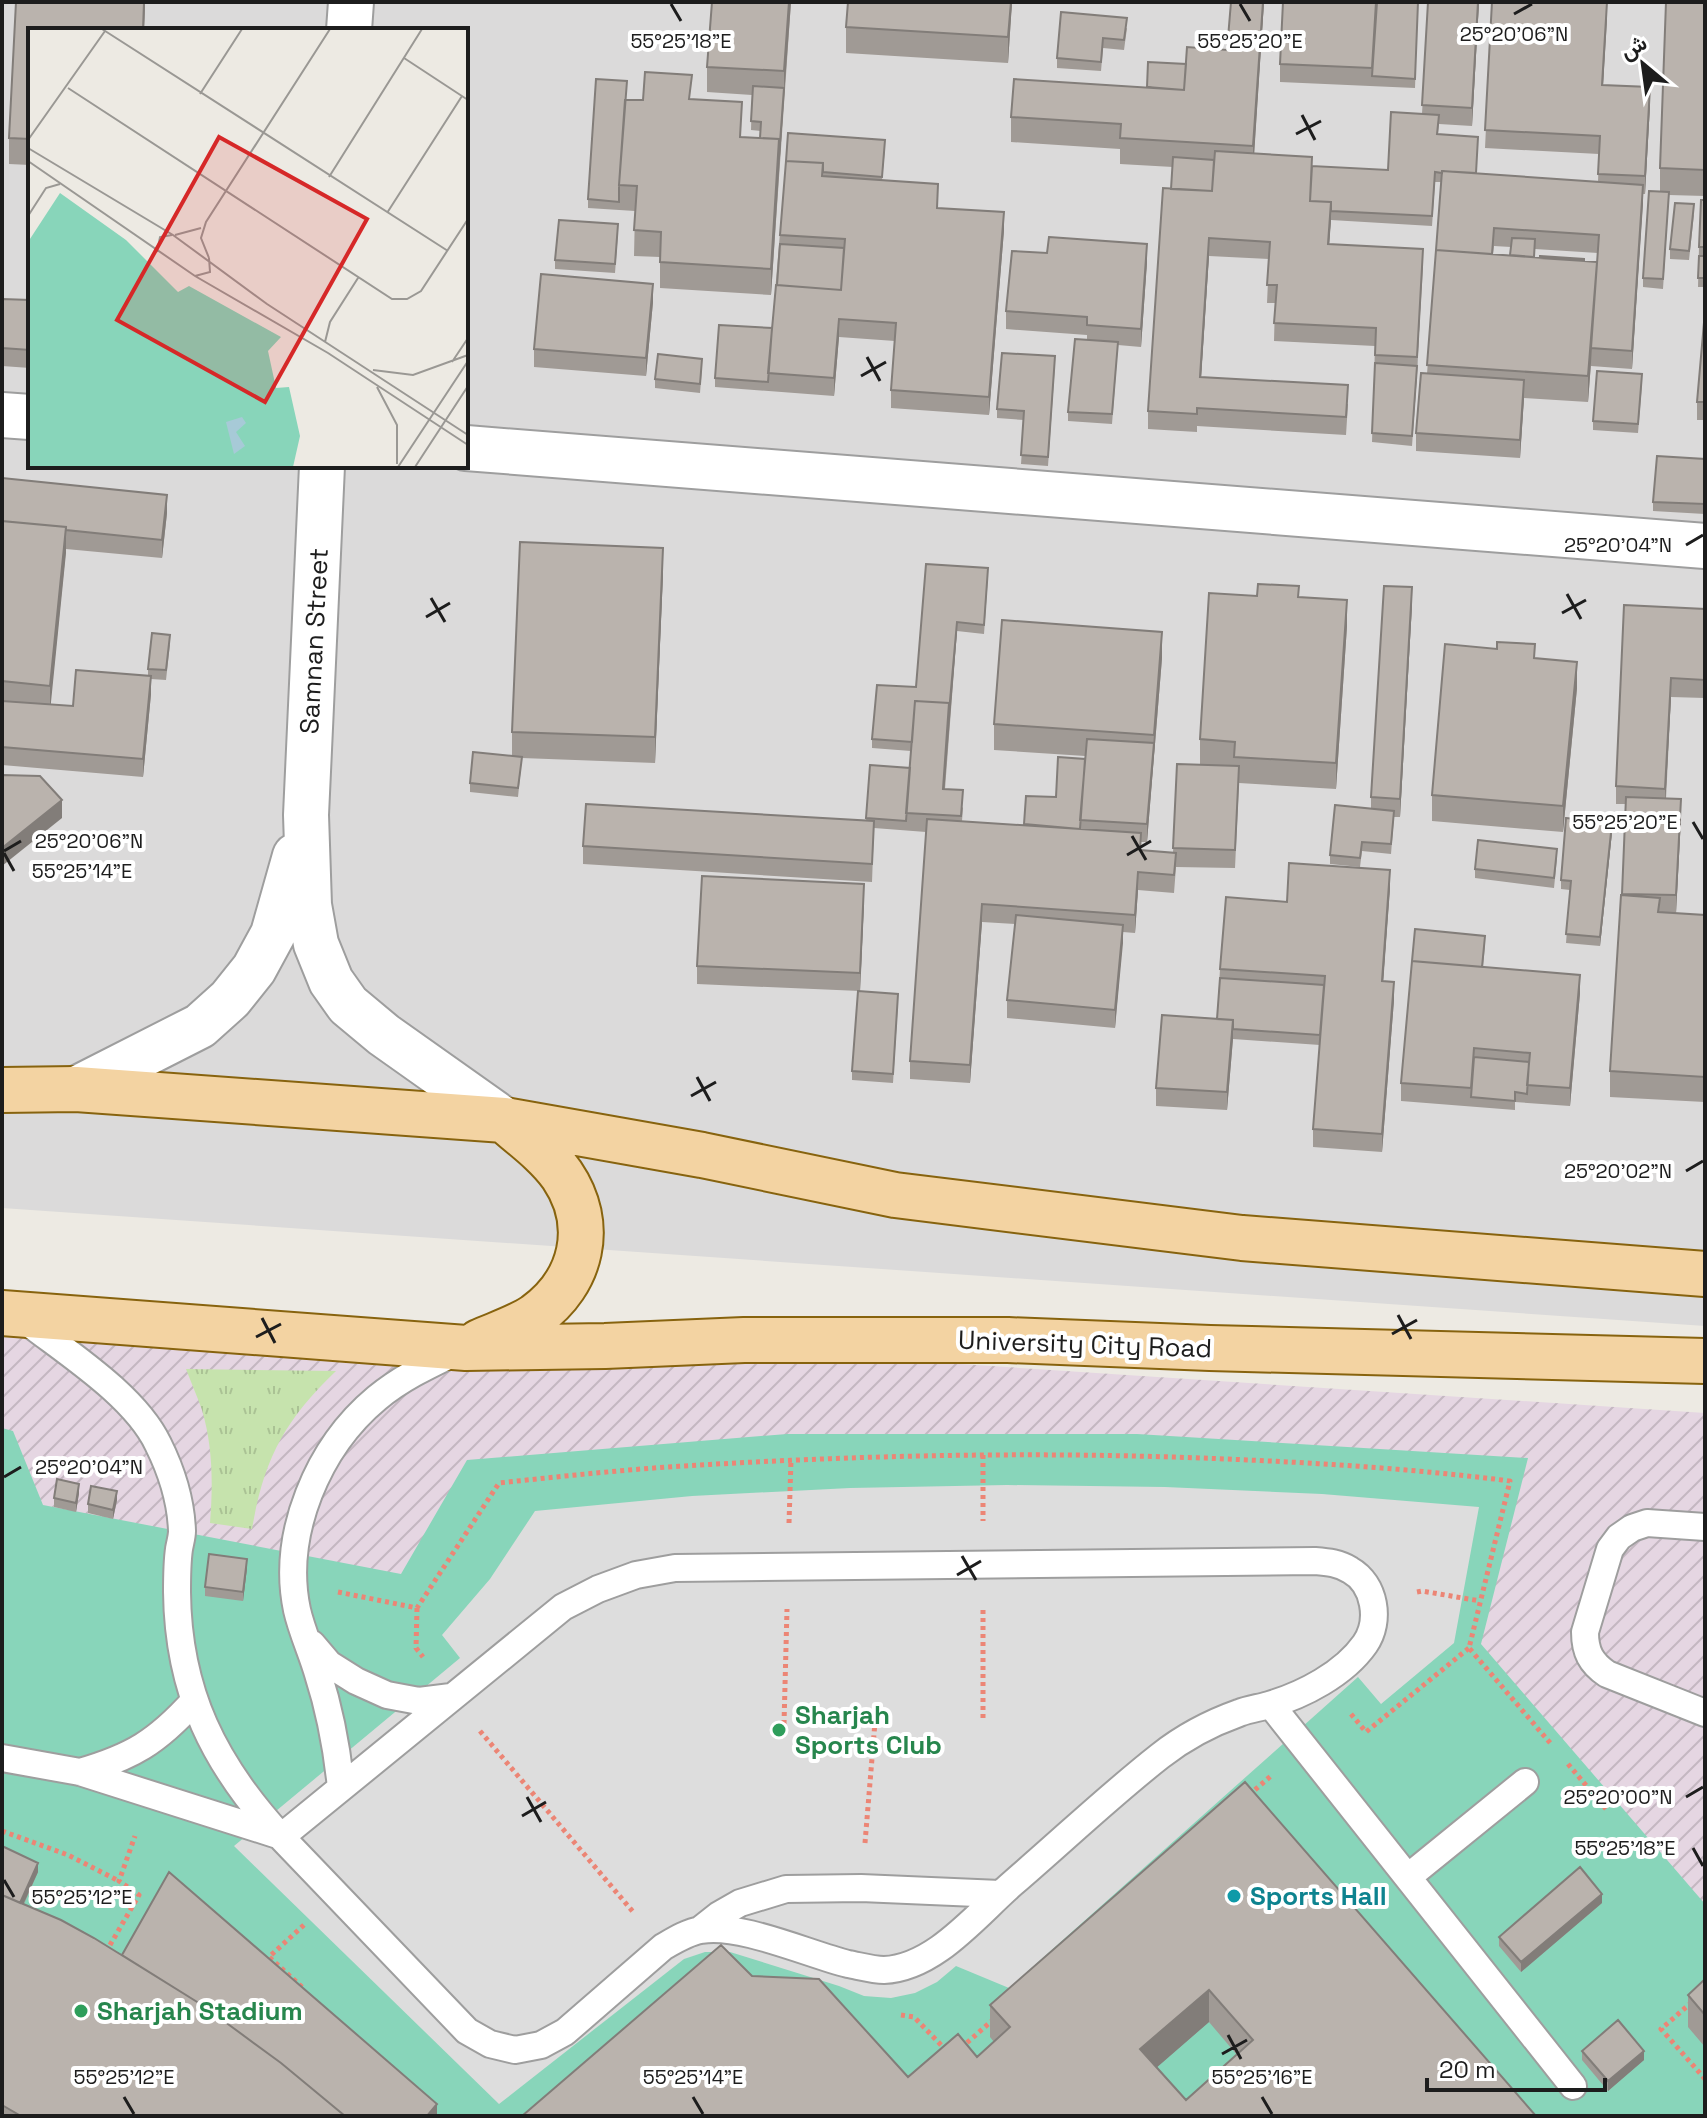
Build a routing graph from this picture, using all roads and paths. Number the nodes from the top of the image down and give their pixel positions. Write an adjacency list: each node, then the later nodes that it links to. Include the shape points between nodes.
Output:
1 (351, 2): 2 (street)
2 (349, 28)
3 (2, 415): 4 (street)
4 (28, 417)
5 (468, 448): 7 (street)
6 (322, 468): 8 (street, Samnan Street)
7 (1705, 546)
8 (306, 815): 9 (street, Samnan Street, via 273,934 230,999 200,1026); 11 (street, Samnan Street, via 309,905 316,944 331,981 348,1005 384,1035)
9 (76, 1089): 10 (main road); 11 (main road); 12 (main road)
10 (2, 1090)
11 (504, 1120): 13 (main road, via 895,1195 1242,1238); 15 (main road, via 562,1175 577,1204 581,1236 574,1268 557,1297 532,1318)
12 (2, 1122)
13 (1705, 1274)
14 (8, 1308): 15 (main road, University City Road); 23 (lane, via 116,1391 158,1442 173,1479 182,1532 178,1627)
15 (466, 1348): 16 (main road, University City Road, via 1008,1340); 21 (lane, via 377,1398 320,1468 303,1509 294,1553 297,1611)
16 (1705, 1361)
17 (1705, 1527): 25 (lane, via 1647,1523 1619,1537 1610,1549 1585,1632 1588,1656 1596,1667)
18 (1480, 1601): 19 (path, via 1422,1591)
19 (1373, 1602): 22 (lane, via 1352,1571 1335,1562 1315,1561 675,1568 636,1575 563,1607); 24 (lane, via 1375,1622 1357,1655 1316,1684)
20 (417, 1608): 22 (path, via 416,1648)
21 (307, 1639): 22 (lane, via 329,1664 387,1695 419,1701); 29 (lane, via 329,1713)
22 (451, 1697): 29 (lane); 38 (path)
23 (194, 1701): 27 (lane, via 155,1740); 32 (lane, via 231,1775)
24 (1271, 1705): 33 (lane); 35 (lane, via 1216,1722 1173,1746)
25 (1705, 1713)
26 (2, 1758): 27 (lane)
27 (80, 1772): 30 (lane)
28 (1525, 1782): 33 (lane)
29 (341, 1788): 32 (lane)
30 (150, 1793): 32 (lane); 34 (path)
31 (2, 1831): 34 (path)
32 (281, 1837): 36 (lane)
33 (1408, 1877): 43 (lane)
34 (119, 1881): 39 (path, via 139,1895)
35 (1000, 1894): 37 (lane, via 786,1889 740,1903); 37 (lane, via 943,1946 913,1963 884,1970 725,1929)
36 (337, 1895): 38 (lane, via 467,2031 515,2050 541,2045 565,2032); 40 (path, via 269,1957)
37 (700, 1930): 38 (lane)
38 (663, 1947)
39 (102, 1958)
40 (303, 1989)
41 (1694, 2000): 42 (path, via 1661,2029)
42 (1705, 2079)
43 (1573, 2086)

